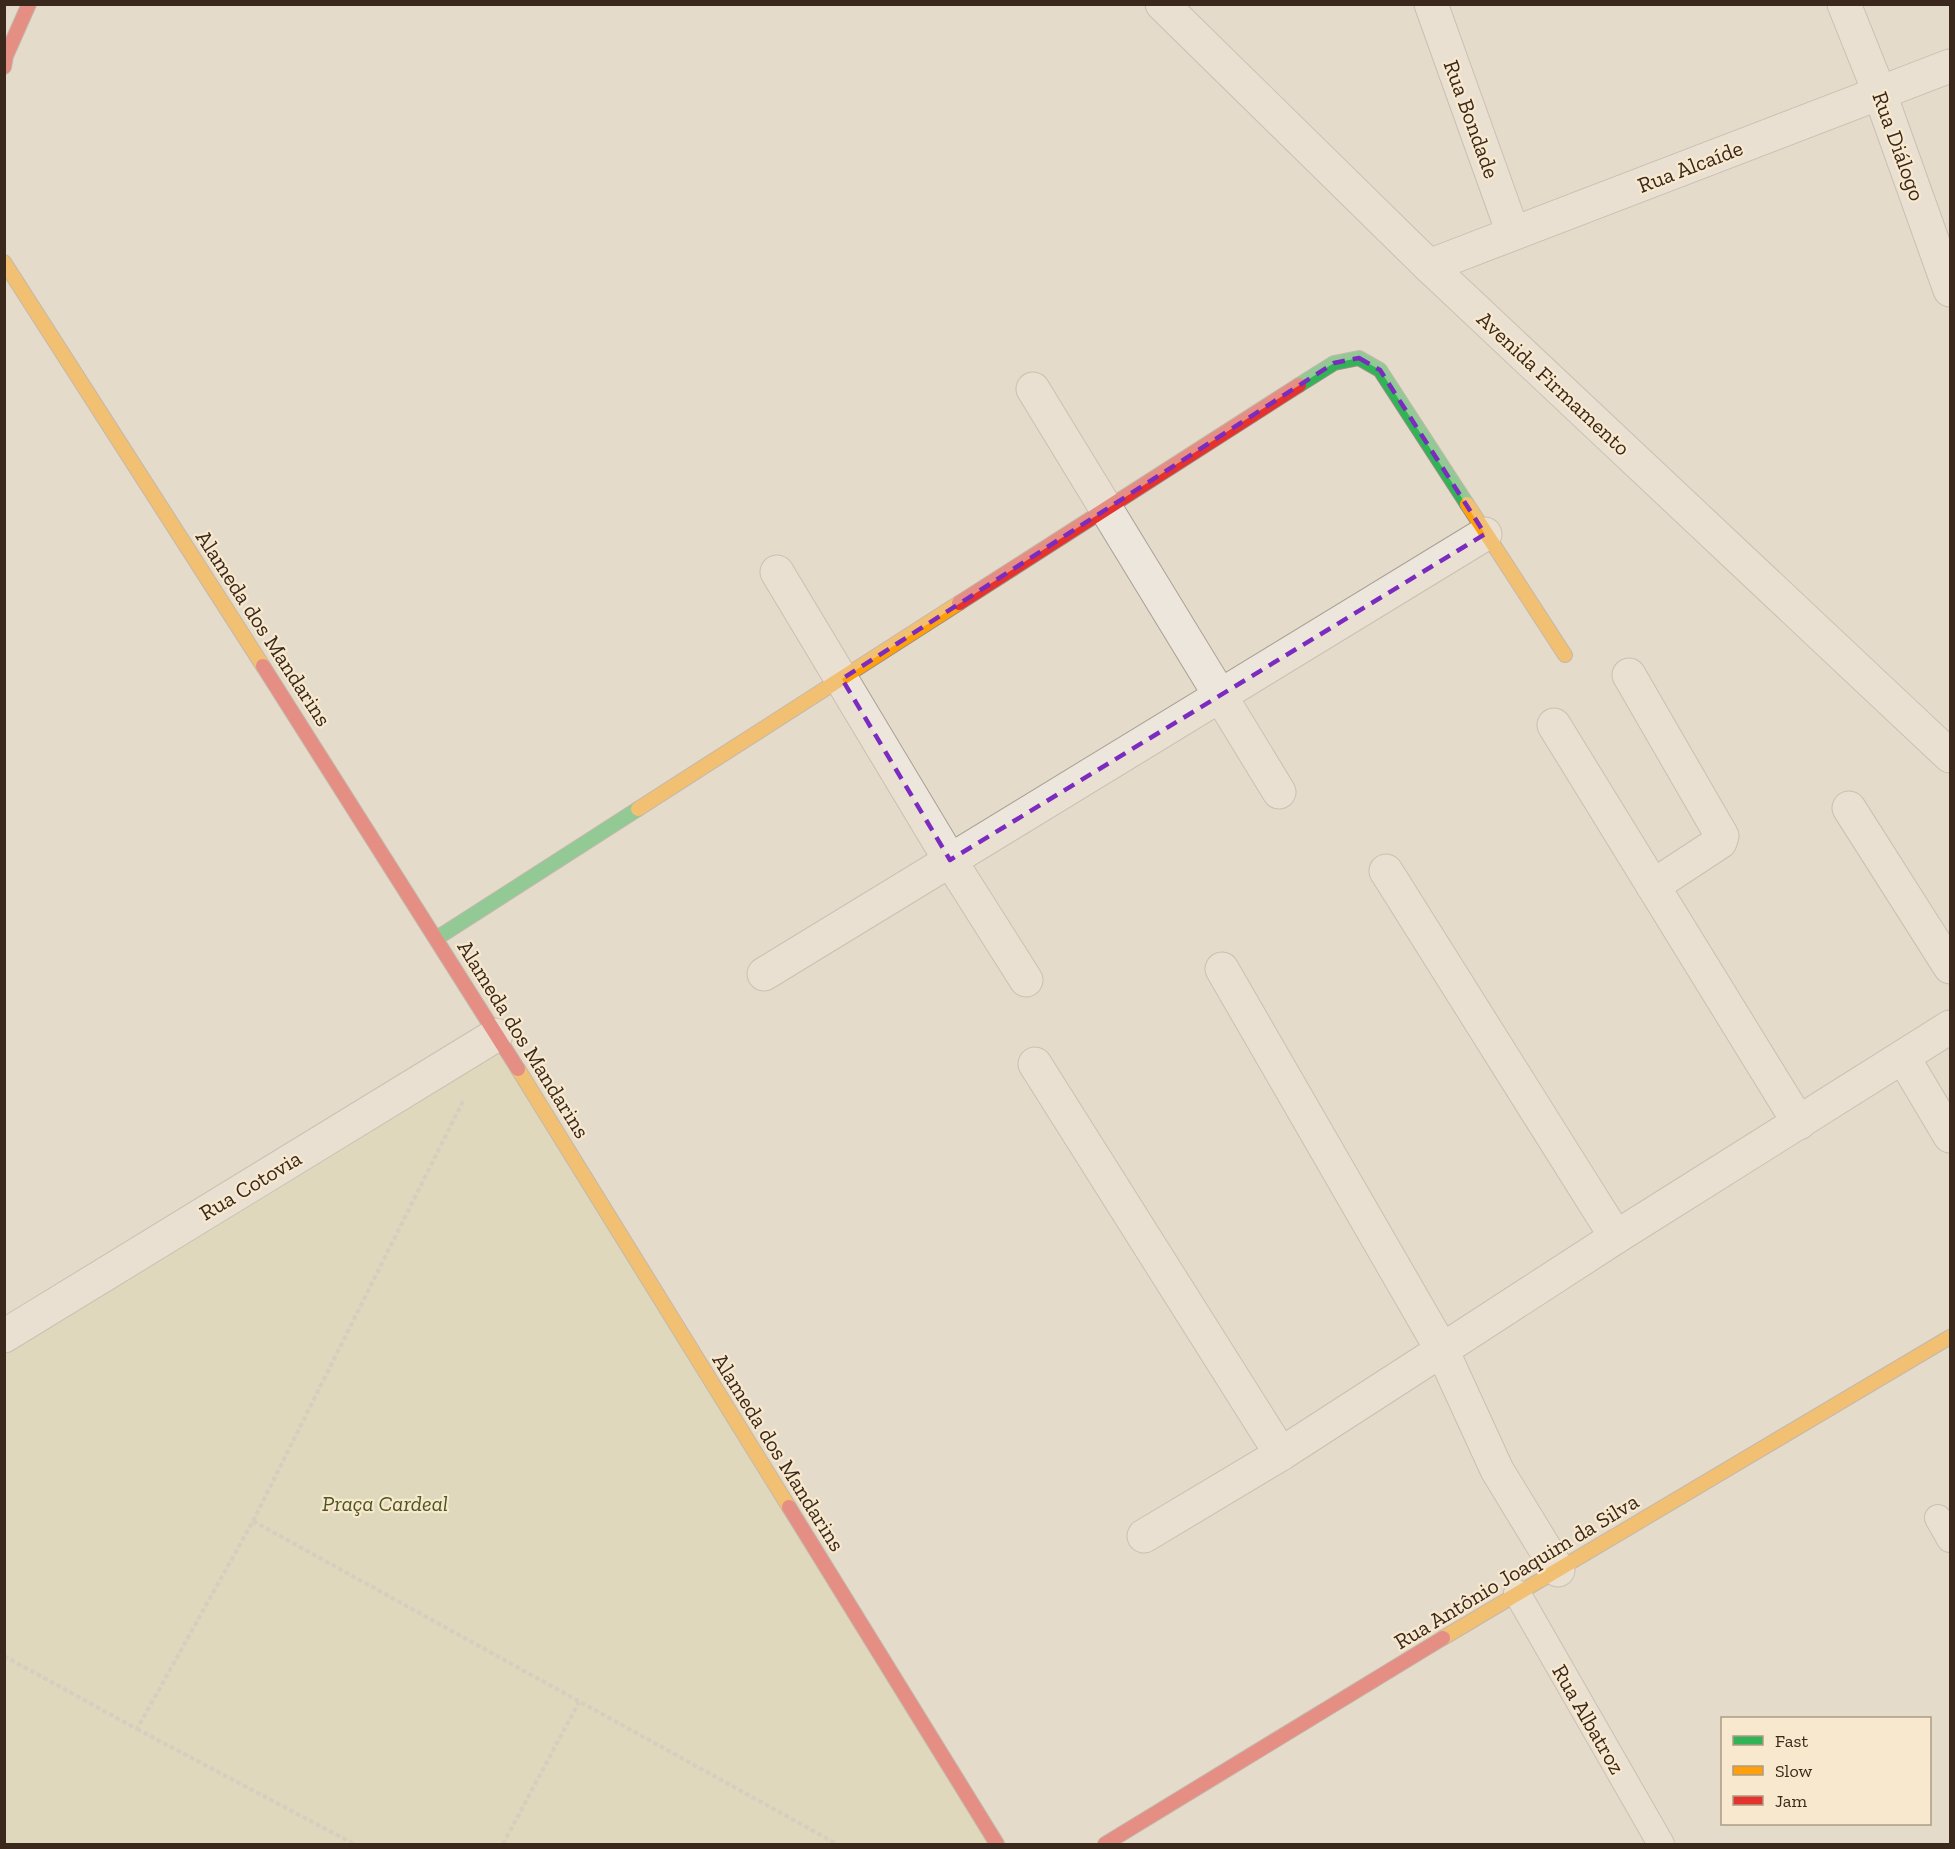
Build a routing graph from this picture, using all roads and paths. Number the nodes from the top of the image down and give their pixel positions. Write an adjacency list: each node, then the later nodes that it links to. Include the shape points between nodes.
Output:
1 (29, 4): 6 (street)
2 (1162, 4): 10 (street, Avenida Firmamento)
3 (1431, 4): 8 (street, Rua Bondade)
4 (1844, 4): 7 (street, Rua Diálogo)
5 (1950, 66): 7 (street, Rua Alcaíde)
6 (4, 67)
7 (1880, 94): 8 (street, Rua Alcaíde); 11 (street, Rua Diálogo)
8 (1513, 232): 10 (street, Rua Alcaíde)
9 (4, 262): 27 (street, Alameda dos Mandarins)
10 (1430, 266): 21 (street, Avenida Firmamento)
11 (1950, 290)
12 (1033, 389): 13 (street)
13 (1107, 510): 14 (street, via 1334,363 1359,358 1380,370); 18 (street); 19 (street)
14 (1485, 534): 16 (street); 19 (street)
15 (777, 573): 18 (street)
16 (1565, 655)
17 (1629, 675): 26 (street, via 1722,836 1720,842)
18 (842, 679): 24 (street); 27 (street)
19 (1220, 696): 22 (street); 24 (street)
20 (1554, 725): 26 (street)
21 (1950, 756)
22 (1279, 792)
23 (1850, 808): 28 (street)
24 (951, 860): 30 (street); 31 (street)
25 (1386, 871): 39 (street)
26 (1653, 886): 37 (street)
27 (437, 938): 33 (street, Alameda dos Mandarins)
28 (1950, 967)
29 (1222, 969): 42 (street)
30 (764, 974)
31 (1026, 980)
32 (1950, 1027): 34 (street)
33 (496, 1035): 40 (street, Rua Cotovia); 54 (street, Alameda dos Mandarins)
34 (1903, 1057): 37 (street); 38 (street)
35 (1035, 1064): 43 (street)
36 (465, 1098): 44 (path)
37 (1799, 1123): 39 (street)
38 (1950, 1136)
39 (1616, 1237): 42 (street)
40 (4, 1336)
41 (1950, 1337): 46 (street, Rua Antônio Joaquim da Silva)
42 (1442, 1350): 43 (street); 46 (street, via 1497,1470)
43 (1281, 1454): 45 (street)
44 (253, 1521): 49 (path); 50 (path)
45 (1144, 1536)
46 (1558, 1570): 47 (street, Rua Antônio Joaquim da Silva)
47 (1517, 1593): 55 (street, Rua Antônio Joaquim da Silva); 56 (lane, Rua Albatroz)
48 (4, 1656): 50 (path)
49 (579, 1702): 52 (path); 53 (path)
50 (137, 1730): 51 (path)
51 (354, 1845)
52 (503, 1845)
53 (837, 1845)
54 (997, 1845)
55 (1105, 1845)
56 (1661, 1845)

